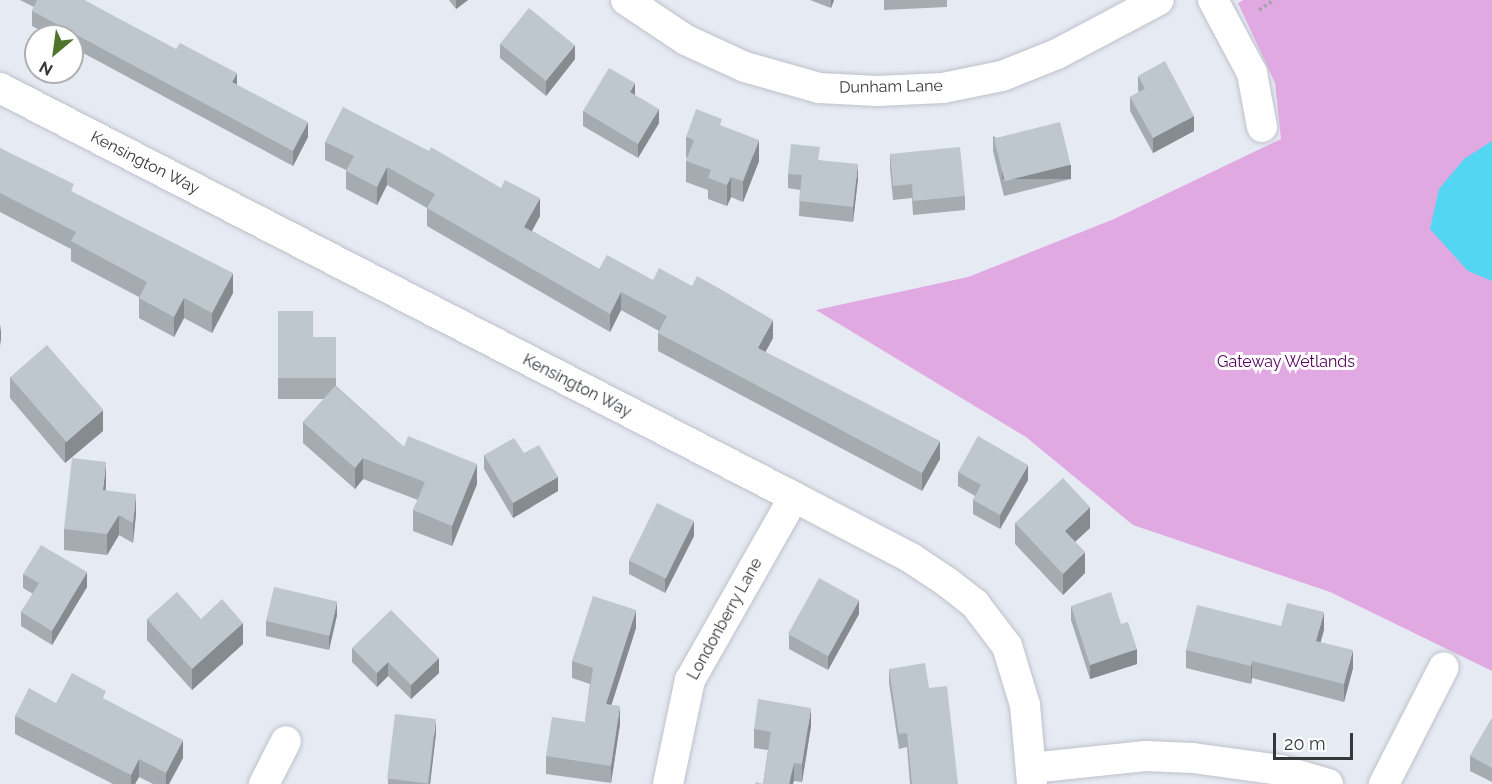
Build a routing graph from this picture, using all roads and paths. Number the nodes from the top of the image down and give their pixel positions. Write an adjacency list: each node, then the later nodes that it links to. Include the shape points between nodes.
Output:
1 (626, 0): 2 (street, Dunham Lane, via 686,40 746,67 819,88 877,91 943,88 1002,75 1057,54)
2 (1159, 0)
3 (1214, 0): 7 (street, via 1252,73)
4 (1274, 0): 5 (path)
5 (1259, 10)
6 (0, 88): 8 (street, Kensington Way)
7 (1262, 127)
8 (794, 497): 11 (street, Kensington Way, via 911,558 981,612 1007,646 1017,673 1025,705); 13 (street, Londonberry Lane, via 690,680)
9 (1444, 667): 15 (street)
10 (286, 741): 12 (street)
11 (1032, 776): 14 (street, via 1145,756 1281,770)
12 (264, 784)
13 (668, 784)
14 (1328, 784)
15 (1384, 784)

